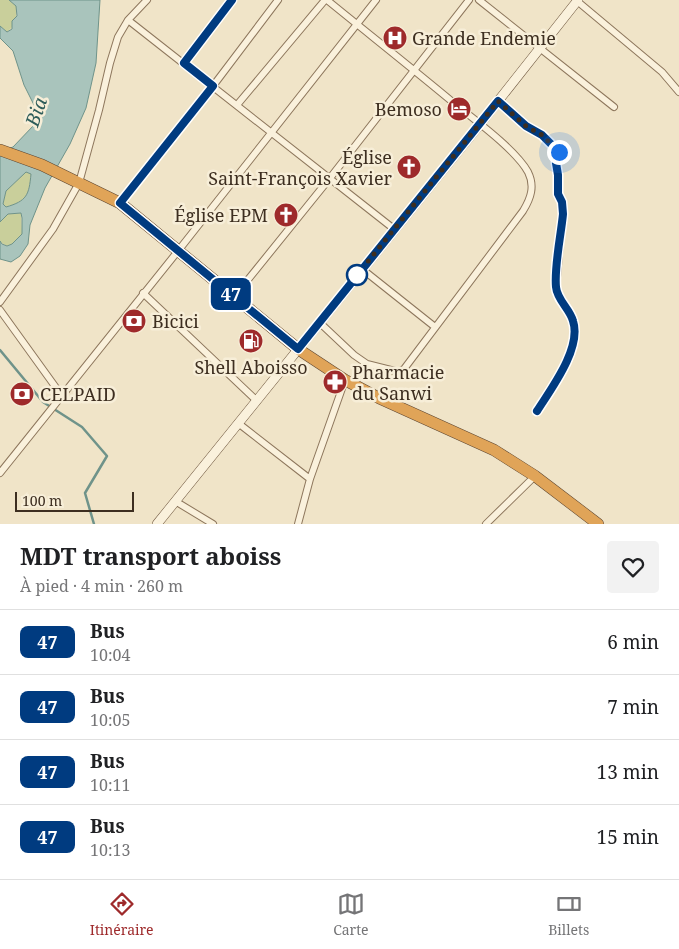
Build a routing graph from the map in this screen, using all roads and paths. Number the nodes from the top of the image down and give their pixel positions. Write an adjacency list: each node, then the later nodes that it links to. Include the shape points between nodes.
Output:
1 (147, 0): 9 (street)
2 (232, 0): 12 (street)
3 (278, 0): 14 (street)
4 (326, 0): 10 (street); 17 (street)
5 (376, 0): 10 (street)
6 (469, 0): 13 (street)
7 (479, 0): 11 (street)
8 (577, 0): 11 (main road); 15 (street, via 662,72)
9 (128, 20): 12 (street); 23 (street, via 110,62)
10 (357, 24): 13 (street); 20 (street)
11 (540, 48): 16 (main road); 18 (street)
12 (184, 63): 14 (street)
13 (414, 70): 19 (street); 22 (street)
14 (213, 86): 17 (street); 24 (street)
15 (679, 92)
16 (498, 101): 19 (main road); 38 (street, via 559,152 556,163 558,194 563,214 556,289 575,327 573,344 563,370)
17 (237, 105): 20 (street)
18 (614, 107)
19 (480, 124): 25 (main road); 33 (street, via 520,161 532,186 531,199)
20 (272, 132): 22 (street); 26 (street)
21 (0, 150): 23 (highway)
22 (330, 178): 25 (street); 29 (street)
23 (80, 183): 24 (highway); 30 (street, via 53,229)
24 (120, 203): 26 (highway)
25 (394, 229): 27 (main road)
26 (178, 251): 28 (street); 29 (highway)
27 (362, 269): 32 (main road); 33 (street)
28 (143, 293): 36 (street); 37 (street)
29 (234, 296): 34 (highway)
30 (0, 302)
31 (0, 310): 36 (street)
32 (319, 322): 33 (street, via 368,364 400,371); 34 (main road)
33 (435, 328)
34 (298, 349): 35 (highway); 37 (main road)
35 (345, 380): 41 (highway, via 486,446); 42 (street)
36 (62, 396): 40 (street)
37 (256, 400): 39 (main road)
38 (537, 411)
39 (238, 423): 42 (street); 43 (main road)
40 (0, 473)
41 (535, 476): 47 (street); 48 (highway)
42 (310, 479): 46 (street)
43 (175, 502): 44 (main road); 45 (street)
44 (157, 524)
45 (213, 524)
46 (298, 524)
47 (486, 524)
48 (598, 524)

